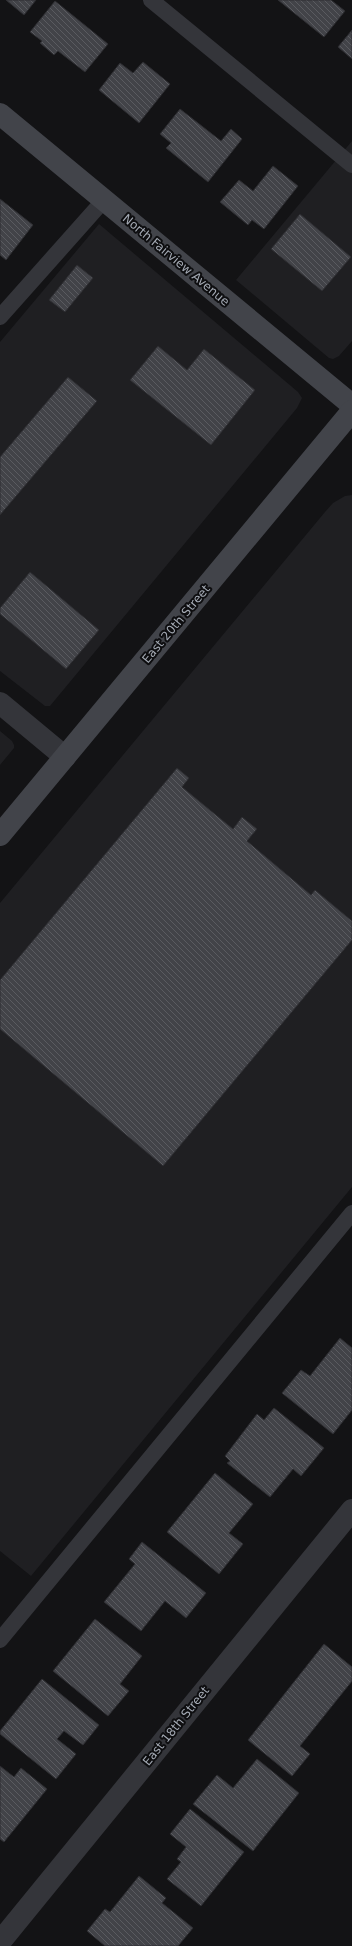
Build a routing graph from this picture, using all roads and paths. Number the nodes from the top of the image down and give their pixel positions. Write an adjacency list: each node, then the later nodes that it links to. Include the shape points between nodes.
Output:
1 (151, 0): 3 (lane)
2 (0, 114): 4 (main road, North Fairview Avenue)
3 (352, 166)
4 (104, 200): 5 (lane); 6 (main road, North Fairview Avenue)
5 (0, 317)
6 (352, 405)
7 (348, 425): 9 (main road, East 20th Street)
8 (0, 702): 9 (street)
9 (66, 757): 10 (main road, East 20th Street)
10 (0, 835)
11 (352, 1213): 13 (lane)
12 (352, 1510): 14 (street, East 18th Street)
13 (0, 1640)
14 (0, 1942)

